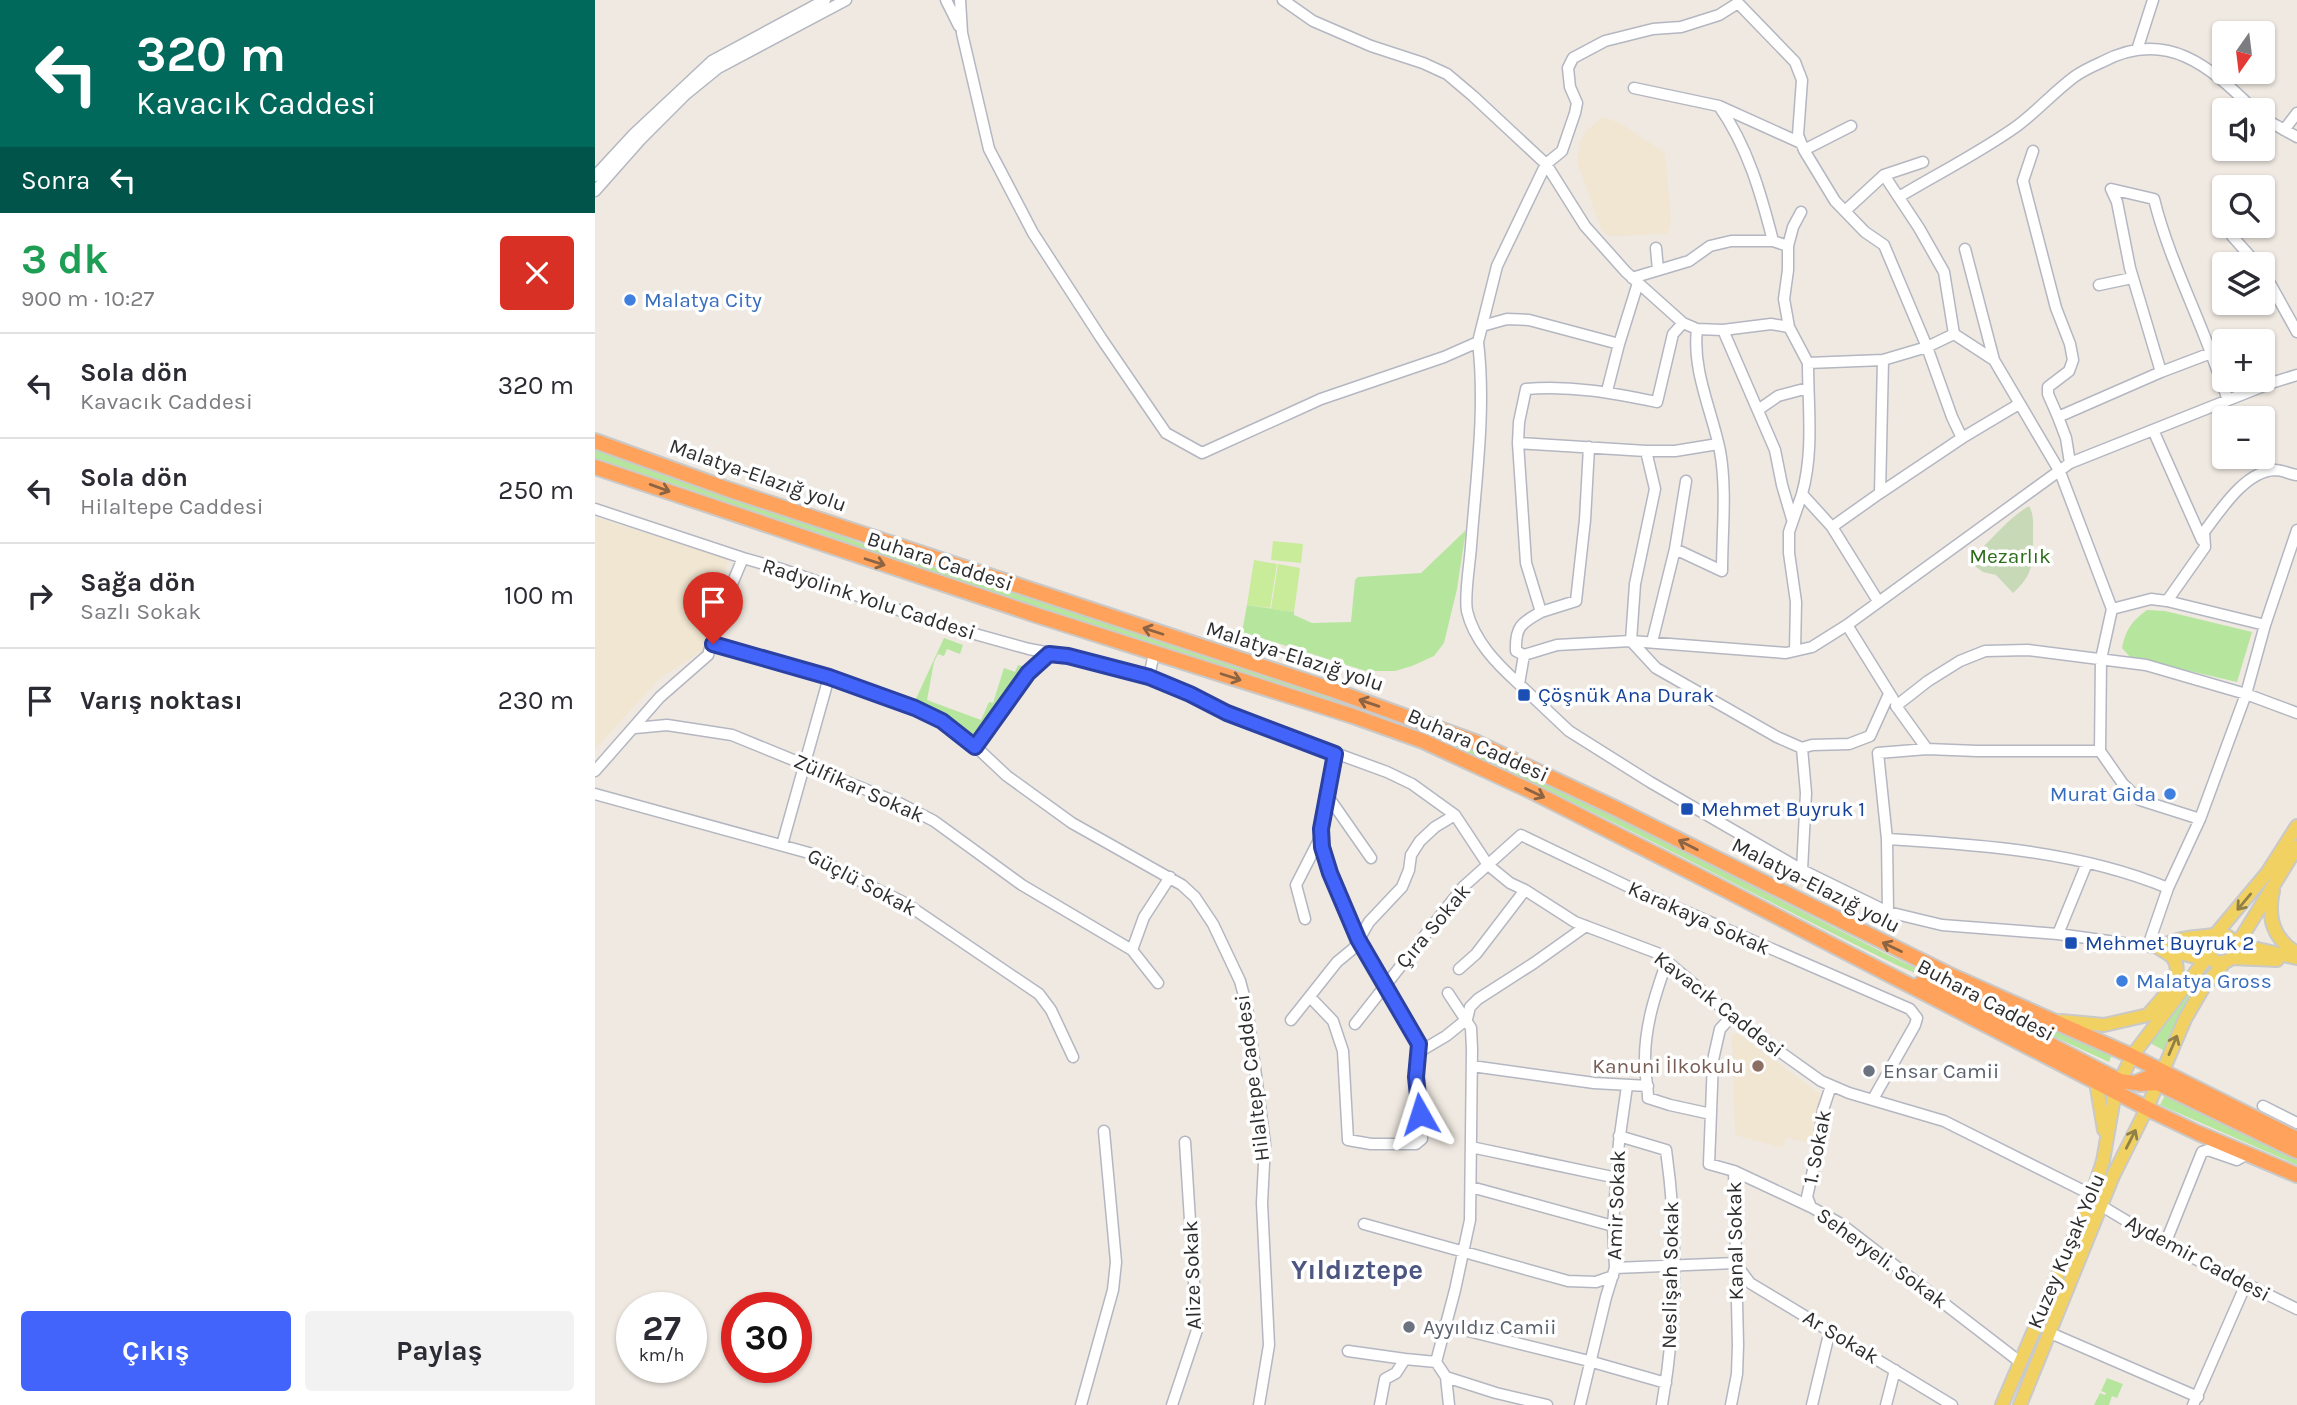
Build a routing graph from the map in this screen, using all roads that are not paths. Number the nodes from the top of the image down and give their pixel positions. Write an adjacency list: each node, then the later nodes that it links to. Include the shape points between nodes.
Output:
1 (825, 0): 22 (street, via 712,61)
2 (846, 0): 24 (street, via 717,68 641,139)
3 (946, 0): 8 (street)
4 (960, 0): 8 (street)
5 (1283, 0): 21 (street, via 1313,21 1447,74)
6 (2153, 0): 9 (street)
7 (1737, 2): 18 (street, via 1795,62 1802,80 1798,135); 21 (street, via 1719,15 1605,41 1573,58 1568,68 1577,103 1575,113 1562,151)
8 (962, 33): 46 (street, via 995,161 1033,233 1166,433 1202,453 1321,399)
9 (2137, 50): 11 (street, via 2183,54); 25 (street, via 2118,53 2076,75 2017,126)
10 (1634, 88): 12 (street)
11 (2242, 98)
12 (1719, 106): 18 (street); 29 (street, via 1746,153)
13 (2297, 113): 16 (street)
14 (2275, 125): 16 (street)
15 (1851, 126): 18 (street)
16 (2284, 130): 17 (street)
17 (2297, 137)
18 (1802, 146): 26 (street)
19 (2033, 151): 60 (street, via 2023,181 2073,360 2069,371 2048,387)
20 (1923, 162): 23 (street)
21 (1546, 164): 36 (street, via 1585,226); 40 (street, via 1497,266)
22 (595, 176)
23 (1884, 176): 25 (street); 26 (street)
24 (595, 191)
25 (1899, 197): 45 (street, via 1944,272)
26 (1845, 211): 48 (street, via 1884,245)
27 (1801, 212): 30 (street)
28 (2234, 238): 33 (street)
29 (1773, 241): 30 (street); 34 (street, via 1710,246 1689,261)
30 (1788, 246): 41 (street, via 1784,299)
31 (1656, 248): 34 (street)
32 (1965, 249): 51 (street)
33 (2246, 252)
34 (1658, 270): 36 (street)
35 (2133, 278): 37 (street); 49 (street, via 2111,189 2154,199 2168,251); 53 (street)
36 (1635, 280): 39 (street); 47 (street)
37 (2099, 285)
38 (2275, 292): 44 (street)
39 (1683, 323): 42 (street); 56 (street, via 1673,334 1657,402)
40 (1482, 326): 46 (street); 47 (street, via 1507,319 1529,320)
41 (1789, 327): 43 (street, via 1771,324); 52 (street)
42 (1697, 329): 43 (street); 65 (street, via 1700,377)
43 (1723, 330): 59 (street)
44 (2297, 331)
45 (1954, 334): 48 (street); 51 (street)
46 (1478, 342): 98 (street, via 1479,456 1467,610 1495,663)
47 (1619, 344): 56 (street)
48 (1927, 347): 50 (street); 62 (street)
49 (2211, 353): 53 (street); 57 (street)
50 (1883, 360): 52 (street); 73 (street)
51 (1994, 360): 58 (street)
52 (1808, 363): 55 (street)
53 (2161, 372): 60 (street)
54 (2297, 375): 57 (street)
55 (1808, 388): 59 (street, via 1778,396); 74 (street, via 1811,439)
56 (1607, 391): 64 (street, via 1526,389)
57 (2228, 400): 61 (street)
58 (2019, 404): 62 (street); 70 (street)
59 (1758, 410): 76 (street, via 1775,450)
60 (2058, 417): 68 (street)
61 (2153, 430): 68 (street); 79 (street)
62 (1962, 438): 73 (street)
63 (595, 441): 154 (highway, Malatya-Elazığ yolu, one-way to 63, via 1475,742)
64 (1518, 443): 66 (street); 85 (street, via 1526,563)
65 (1718, 444): 67 (street); 80 (street, via 1723,482 1721,571)
66 (1589, 447): 67 (street); 85 (street, via 1576,601)
67 (1646, 451): 88 (street, via 1655,489 1635,584)
68 (2070, 463): 70 (street)
69 (595, 467): 92 (highway, Buhara Caddesi, one-way to 92)
70 (2060, 472): 83 (street); 84 (street)
71 (2297, 475): 79 (street, via 2273,470 2238,487 2204,533)
72 (1686, 481): 80 (street)
73 (1880, 493): 77 (street)
74 (1802, 494): 76 (street); 77 (street)
75 (595, 509): 81 (street)
76 (1792, 520): 91 (street, via 1789,553 1796,602)
77 (1832, 527): 83 (street)
78 (2297, 530): 87 (street)
79 (2205, 547): 82 (street)
80 (1675, 549): 89 (street)
81 (743, 558): 90 (street, Radyolink Yolu Caddesi); 93 (street, Radyolink Yolu Caddesi, via 939,624)
82 (2167, 600): 84 (street, via 2151,599); 87 (street)
83 (1878, 601): 86 (street)
84 (2112, 609): 95 (street)
85 (1541, 612): 94 (street, via 1523,622 1515,635 1516,651)
86 (1847, 625): 91 (street, via 1812,647); 99 (street)
87 (2265, 625): 100 (street)
88 (1631, 641): 89 (street); 94 (street, via 1557,645); 106 (street, via 1656,667)
89 (1652, 642): 91 (street)
90 (713, 644): 96 (street, Hilaltepe Caddesi); 103 (street, Radyolink Yolu Caddesi, via 708,655 660,697)
91 (1795, 651)
92 (1154, 653): 97 (street); 144 (highway, Buhara Caddesi, one-way to 144, via 1423,741)
93 (1049, 654): 97 (street, Kavacık Caddesi); 105 (street, via 1028,673)
94 (1524, 655): 98 (street)
95 (2101, 659): 100 (street, via 2147,665); 101 (street, via 2028,650 1985,651 1960,661); 108 (street)
96 (829, 677): 105 (street, Hilaltepe Caddesi, via 922,711); 111 (street)
97 (1149, 677): 110 (street, Kavacık Caddesi)
98 (1519, 684): 125 (street, via 1569,731)
99 (1889, 694): 101 (street); 104 (street)
100 (2246, 694): 102 (street); 116 (street)
101 (1896, 706): 107 (street)
102 (2297, 713)
103 (635, 728): 111 (street, Zülfikar Sokak, via 667,725 732,735); 112 (street, Radyolink Yolu Caddesi)
104 (1870, 736): 106 (street, via 1849,744); 109 (street)
105 (975, 747): 126 (street, Hilaltepe Caddesi, via 1072,823)
106 (1803, 748): 125 (street)
107 (1927, 749): 108 (street); 109 (street)
108 (2100, 751): 116 (street, via 2140,800)
109 (1878, 753): 119 (street)
110 (1335, 754): 114 (street); 115 (street, Kavacık Caddesi, via 1412,784)
111 (804, 766): 120 (street); 138 (street, Zülfikar Sokak, via 921,813 1022,886)
112 (595, 771)
113 (595, 794): 120 (street, Güçlü Sokak)
114 (1327, 795): 118 (street); 122 (street)
115 (1455, 815): 124 (street, Kavacık Caddesi); 135 (street, via 1420,841 1402,887)
116 (2200, 819): 128 (street)
117 (2297, 826): 134 (main road, one-way to 134, via 2267,873)
118 (1320, 838): 131 (street, via 1296,885); 135 (street)
119 (1887, 839): 123 (street, via 2011,849); 130 (street)
120 (782, 845): 158 (street, Güçlü Sokak, via 809,853 905,903 1033,989 1051,1010)
121 (2297, 847): 127 (main road)
122 (1371, 858)
123 (2087, 863): 128 (street); 133 (street)
124 (1488, 865): 129 (street, Kavacık Caddesi); 146 (street, Çıra Sokak, via 1463,887); 166 (street, Karakaya Sokak, via 1521,835 1626,886 1910,1009 1917,1018 1915,1025)
125 (1802, 870): 130 (street)
126 (1170, 877): 138 (street, via 1144,917); 208 (street, Hilaltepe Caddesi, via 1195,897 1213,924 1247,1007 1265,1144 1262,1203 1269,1345)
127 (2277, 878): 136 (main road); 140 (main road, via 2271,925)
128 (2168, 888): 137 (street)
129 (1525, 890): 132 (street, Kavacık Caddesi); 143 (street)
130 (1888, 912): 133 (street, via 1942,925)
131 (1305, 919)
132 (1585, 926): 142 (street, Kavacık Caddesi, via 1644,947); 152 (street, via 1478,999)
133 (2059, 934): 137 (street)
134 (2215, 935): 136 (main road, via 2225,934); 137 (main road); 139 (main road, via 2208,942)
135 (1358, 939): 146 (street); 148 (street)
136 (2235, 944): 140 (main road); 141 (main road, via 2235,954)
137 (2153, 947): 139 (main road, via 2199,958); 150 (main road, via 2173,958 2176,969 2173,984)
138 (1132, 950): 145 (street, Zülfikar Sokak)
139 (2209, 956): 141 (main road, via 2215,962); 149 (main road)
140 (2297, 957): 141 (main road)
141 (2228, 960): 160 (main road, one-way to 141, via 2185,1019 2203,988)
142 (1667, 961): 151 (street, Kavacık Caddesi); 164 (street, via 1647,1030)
143 (1459, 969)
144 (1905, 981): 161 (highway, Buhara Caddesi); 162 (highway, via 1940,987)
145 (1159, 983)
146 (1385, 986): 155 (street, Çıra Sokak); 156 (street, via 1419,1044)
147 (1448, 993): 152 (street)
148 (1310, 997): 153 (street); 156 (street, via 1333,1021 1343,1051 1348,1140 1416,1144 1422,1139 1416,1077)
149 (2169, 1007): 150 (main road); 157 (main road)
150 (2148, 1015): 154 (main road, via 2104,1025)
151 (1732, 1016): 165 (street, Kavacık Caddesi); 169 (street, Kanal Sokak, via 1720,1029)
152 (1467, 1019): 156 (street); 159 (street)
153 (1291, 1020)
154 (2051, 1020): 157 (highway, Malatya-Elazığ yolu)
155 (1355, 1024)
156 (1419, 1052)
157 (2128, 1054): 160 (highway, Malatya-Elazığ yolu); 162 (highway)
158 (1073, 1057)
159 (1472, 1066): 163 (street); 176 (street)
160 (2162, 1081): 162 (highway); 168 (highway); 173 (highway, Malatya-Elazığ yolu); 177 (highway)
161 (2097, 1082): 162 (highway, Buhara Caddesi); 175 (main road)
162 (2116, 1083): 168 (highway, Buhara Caddesi); 175 (main road, Kuzey Kuşak Yolu)
163 (1627, 1086): 164 (street); 172 (street, Amir Sokak)
164 (1648, 1086): 169 (street, via 1648,1098)
165 (1831, 1086): 166 (street, Kavacık Caddesi); 184 (street, 1. Sokak, via 1807,1197)
166 (1873, 1099): 183 (street, Kavacık Caddesi, via 1944,1121)
167 (2263, 1106): 170 (street)
168 (2150, 1110): 178 (highway, Buhara Caddesi); 183 (main road, Kuzey Kuşak Yolu, one-way to 168)
169 (1711, 1114): 179 (street, Kanal Sokak, via 1709,1164)
170 (2297, 1123)
171 (1104, 1131): 206 (street, via 1115,1277)
172 (1619, 1136): 181 (street, Amir Sokak); 190 (street, Neslişah Sokak, via 1666,1150)
173 (2297, 1139)
174 (1185, 1142): 207 (street, Alize Sokak, via 1197,1330)
175 (2106, 1146): 183 (main road, Kuzey Kuşak Yolu)
176 (1471, 1147): 181 (street); 182 (street)
177 (2297, 1151)
178 (2247, 1154): 180 (highway, Buhara Caddesi); 187 (street, via 2237,1160 2202,1152)
179 (1734, 1171): 184 (street, Seheryeli. Sokak); 189 (street, Kanal Sokak)
180 (2297, 1175)
181 (1617, 1178): 186 (street, Amir Sokak)
182 (1471, 1187): 186 (street); 188 (street)
183 (2096, 1200): 187 (street, Aydemir Caddesi); 196 (main road, Kuzey Kuşak Yolu); 201 (main road, Kuzey Kuşak Yolu)
184 (1811, 1207): 201 (street, Seheryeli. Sokak, via 1841,1224)
185 (1364, 1224): 188 (street)
186 (1613, 1226): 191 (street, Amir Sokak)
187 (2165, 1244): 192 (street, Aydemir Caddesi)
188 (1463, 1253): 191 (street, via 1568,1282 1596,1282); 194 (street)
189 (1735, 1263): 190 (street); 195 (street, Ar Sokak, via 1750,1283); 214 (street, Kanal Sokak, via 1738,1345)
190 (1675, 1265): 191 (street); 204 (street, Neslişah Sokak)
191 (1614, 1272): 199 (street, Amir Sokak)
192 (2246, 1283): 193 (street, Aydemir Caddesi); 205 (street)
193 (2297, 1309)
194 (1444, 1325): 199 (street); 200 (street)
195 (1830, 1330): 202 (street, Ar Sokak); 215 (street)
196 (2048, 1332): 205 (street); 219 (main road, Kuzey Kuşak Yolu)
197 (1348, 1350): 198 (street)
198 (1405, 1359): 200 (street); 209 (street, via 1396,1373 1385,1379)
199 (1589, 1361): 204 (street); 212 (street, Amir Sokak)
200 (1436, 1362): 203 (street)
201 (2020, 1362): 218 (main road, Kuzey Kuşak Yolu)
202 (1895, 1370): 216 (street); 217 (street, Ar Sokak)
203 (1446, 1377): 210 (street); 211 (street)
204 (1666, 1383): 213 (street, Neslişah Sokak)
205 (2195, 1401)
206 (1081, 1405)
207 (1172, 1405)
208 (1259, 1405)
209 (1380, 1405)
210 (1449, 1405)
211 (1547, 1405)
212 (1580, 1405)
213 (1662, 1405)
214 (1731, 1405)
215 (1812, 1405)
216 (1886, 1405)
217 (1952, 1405)
218 (2002, 1405)
219 (2020, 1405)

